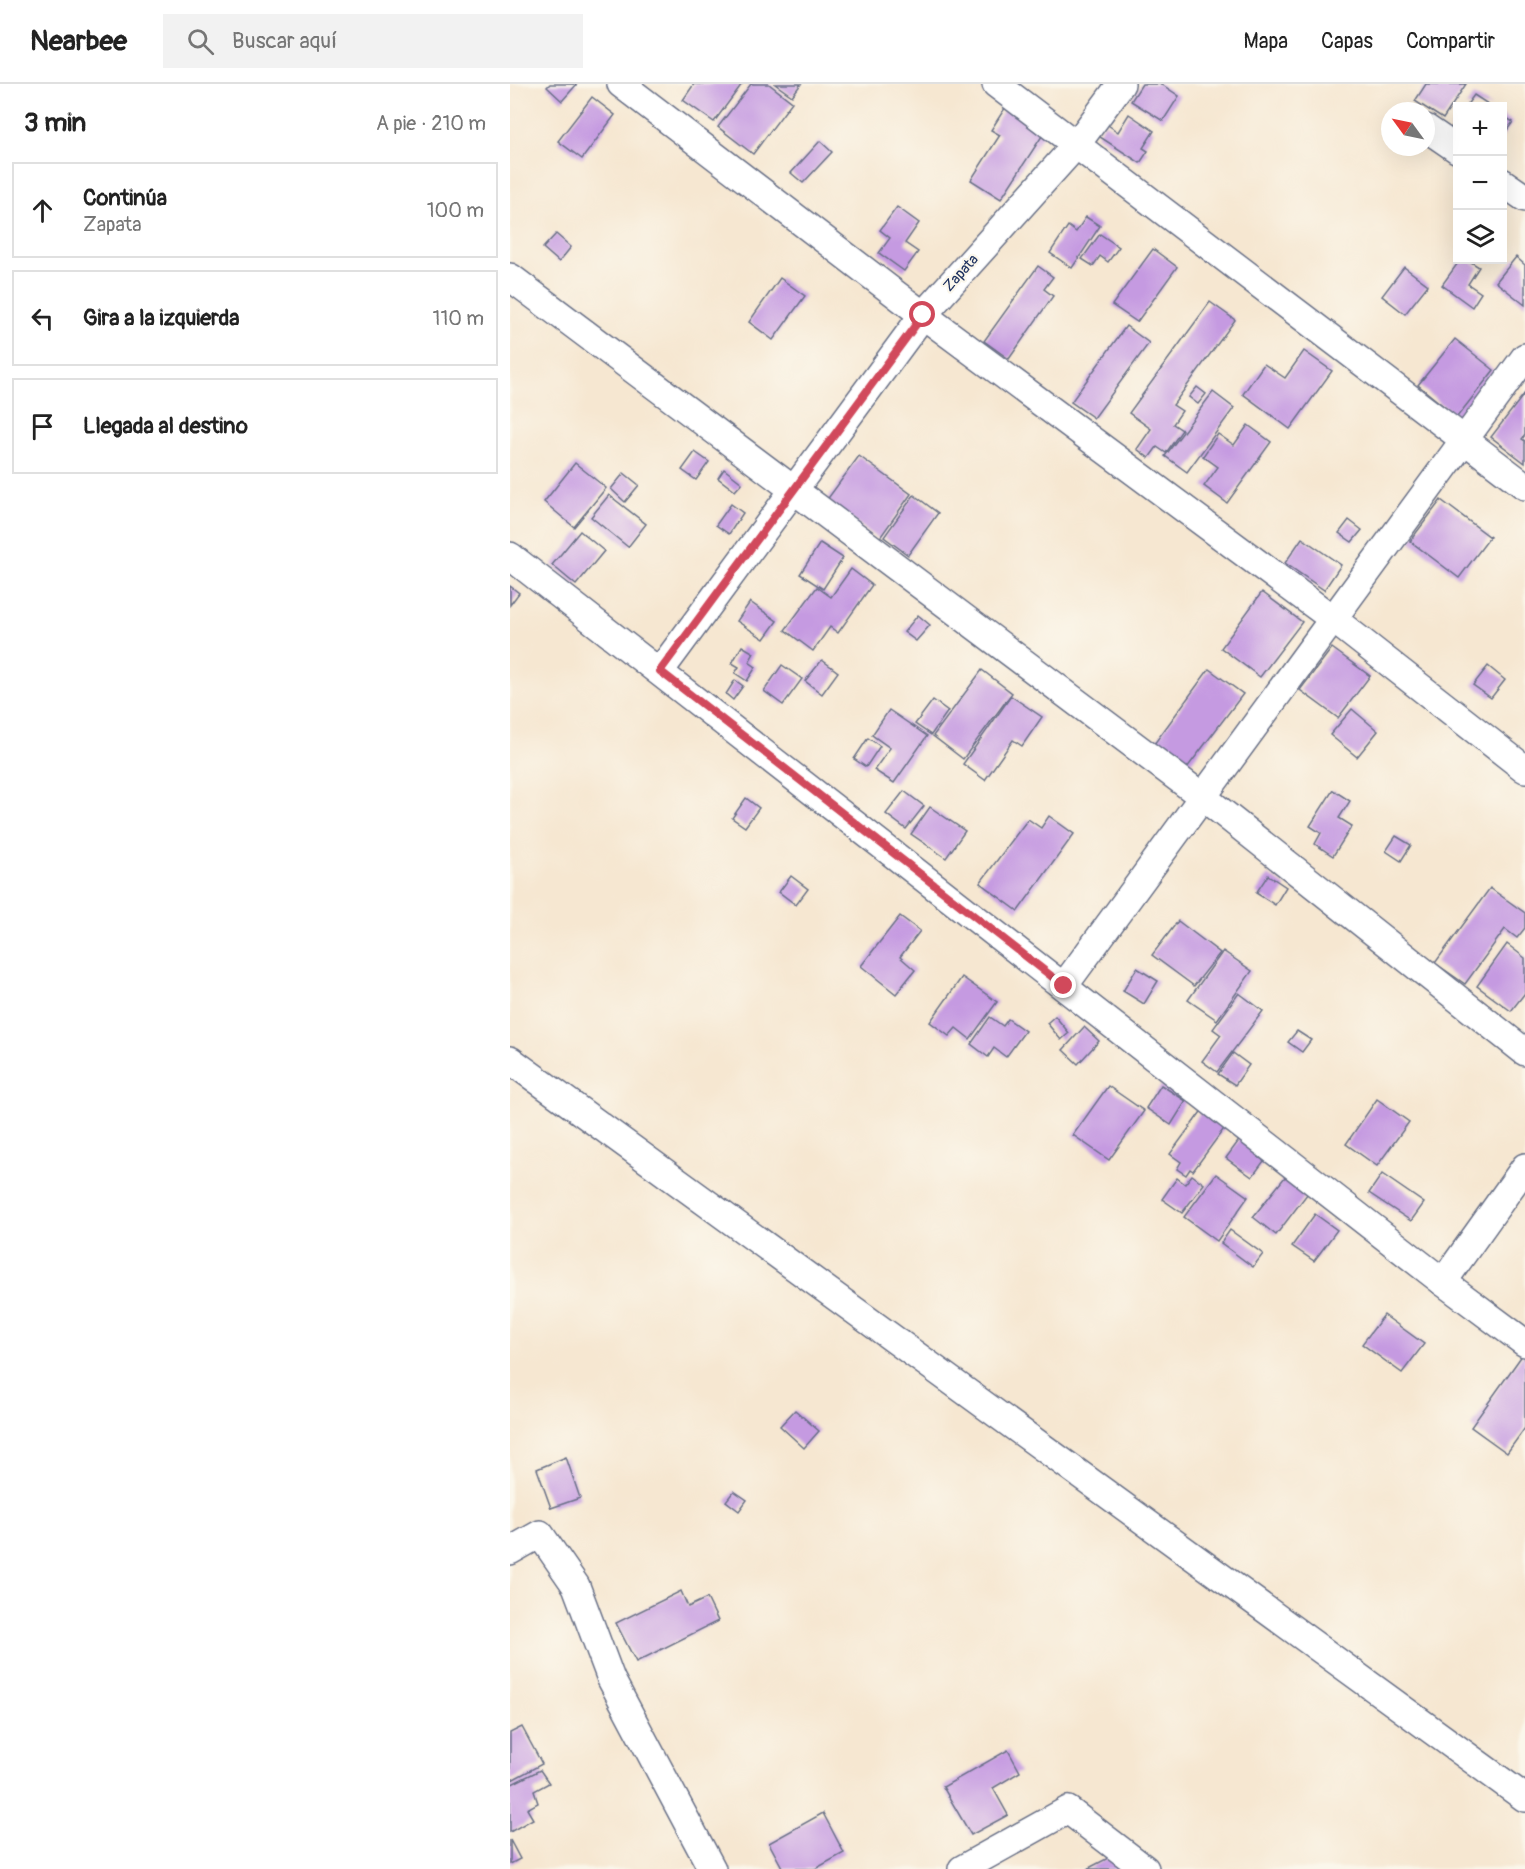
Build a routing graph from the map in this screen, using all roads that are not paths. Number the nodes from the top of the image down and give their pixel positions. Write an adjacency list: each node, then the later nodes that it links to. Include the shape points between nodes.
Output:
1 (621, 84): 10 (street)
2 (996, 84): 5 (street)
3 (1121, 84): 5 (street, Zapata)
4 (1435, 134): 6 (street)
5 (1076, 145): 10 (street, Zapata); 12 (street)
6 (1453, 147)
7 (1507, 185): 8 (street)
8 (1525, 198)
9 (510, 277): 14 (street)
10 (923, 315): 14 (street, Zapata); 16 (street)
11 (1525, 357): 12 (street)
12 (1463, 441): 13 (street); 16 (street)
13 (1525, 486)
14 (792, 491): 17 (street, Zapata); 19 (street)
15 (510, 556): 17 (street)
16 (1333, 619): 18 (street); 19 (street)
17 (660, 671): 20 (street)
18 (1525, 770)
19 (1203, 797): 20 (street); 21 (street)
20 (1064, 986): 24 (street)
21 (1525, 1052)
22 (510, 1060): 27 (street)
23 (1525, 1167): 24 (street)
24 (1443, 1282): 25 (street)
25 (1525, 1343)
26 (510, 1551): 28 (street, via 540,1534 576,1586 611,1679)
27 (1525, 1798)
28 (712, 1869)
29 (962, 1869): 30 (street, via 1068,1810)
30 (1145, 1869)

